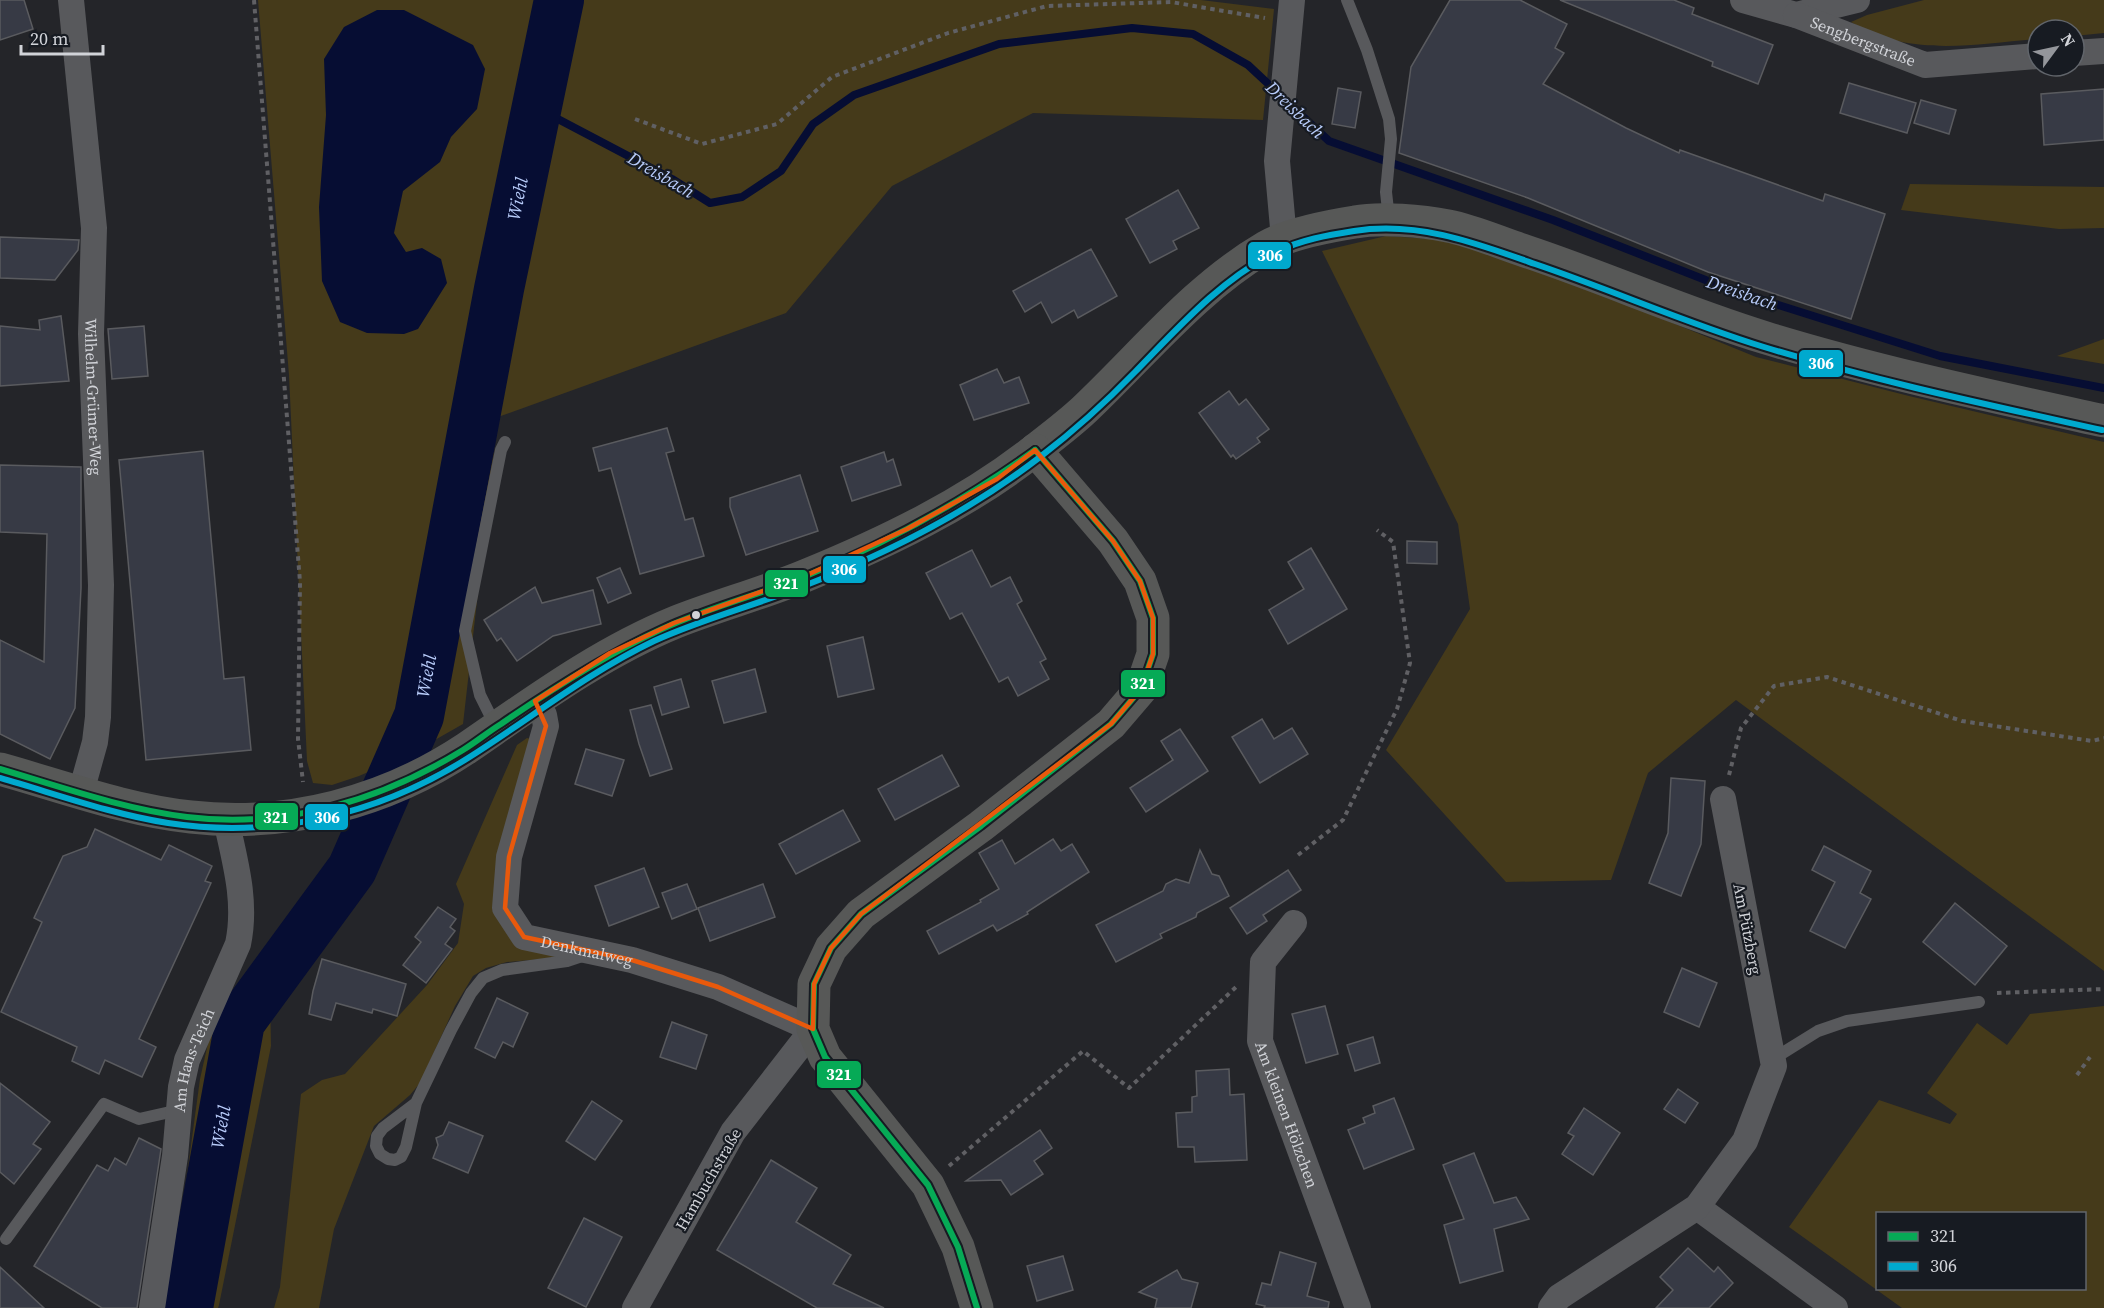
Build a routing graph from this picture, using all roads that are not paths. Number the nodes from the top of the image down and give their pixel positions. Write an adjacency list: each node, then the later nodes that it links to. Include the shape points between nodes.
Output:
1 (71, 0): 18 (street, Wilhelm-Grümer-Weg, via 94,228 91,334 101,585 98,717)
2 (1347, 0): 10 (lane, via 1389,119)
3 (1743, 0): 6 (street, Sengbergstraße)
4 (1857, 0): 6 (street)
5 (1291, 10): 11 (street, via 1277,161)
6 (1796, 15): 9 (street, Sengbergstraße, via 1925,65)
7 (2104, 51): 8 (street)
8 (2086, 52)
9 (2026, 57)
10 (1389, 220): 11 (main road, via 1362,220); 12 (main road, via 1449,226 1796,347 1911,379)
11 (1284, 239): 14 (main road, via 1269,244 1213,284 1083,411)
12 (2104, 421)
13 (505, 442): 16 (lane, via 465,631 480,695)
14 (1035, 450): 15 (main road, via 997,479 907,529 805,576 674,622 610,653); 24 (main road, via 1113,541 1140,581 1153,618 1153,654 1141,689 1111,724 861,914 831,948 814,984)
15 (535, 701): 16 (main road); 22 (street, Denkmalweg, via 546,726 509,856 505,908 524,938)
16 (496, 727): 20 (main road, via 433,768 346,805 248,821)
17 (0, 770): 18 (main road)
18 (81, 792): 20 (main road, via 145,809)
19 (1723, 799): 25 (street, Am Pützberg)
20 (226, 820): 27 (street, Am Hans-Teich, via 242,896 242,925 238,944 187,1060)
21 (1294, 923): 33 (street, Am kleinen Hölzchen, via 1263,962 1260,1041)
22 (594, 952): 24 (street, Denkmalweg, via 718,987); 26 (lane, via 567,961 502,970 483,978 451,1030)
23 (1979, 1002): 25 (lane, via 1846,1020 1818,1031)
24 (813, 1029): 31 (street, Hambuchstraße, via 733,1132); 32 (main road, via 825,1057 928,1185 958,1247)
25 (1773, 1059): 28 (street, Am Pützberg, via 1774,1066 1745,1141)
26 (416, 1103): 26 (lane, via 406,1147 401,1157 388,1159 376,1146 377,1136)
27 (179, 1110): 29 (lane, via 139,1119 104,1104); 30 (street, Am Hans-Teich)
28 (1697, 1207): 34 (street, Am Pützberg, via 1559,1297); 35 (street)
29 (6, 1239)
30 (152, 1308)
31 (635, 1308)
32 (977, 1308)
33 (1358, 1308)
34 (1551, 1308)
35 (1835, 1308)

